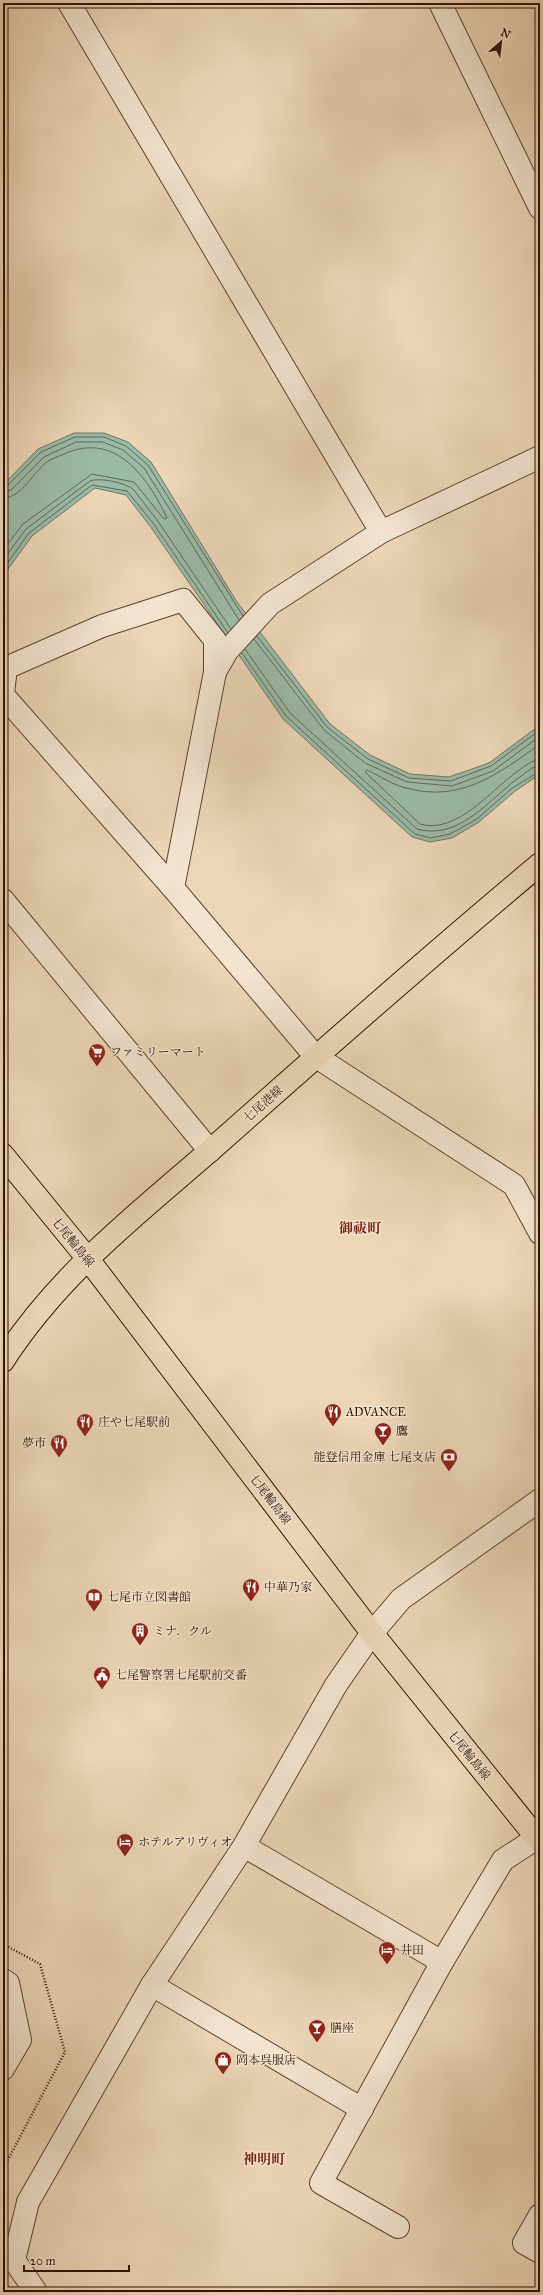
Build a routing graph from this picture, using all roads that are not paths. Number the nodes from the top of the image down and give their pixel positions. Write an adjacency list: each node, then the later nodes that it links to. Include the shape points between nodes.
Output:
1 (69, 3): 5 (street)
2 (440, 3): 3 (street)
3 (540, 208)
4 (540, 457): 5 (street)
5 (381, 532): 6 (street, via 270,604 227,651)
6 (215, 672): 7 (street, via 215,640 184,600 102,626 6,668); 9 (street)
7 (3, 694): 9 (street)
8 (540, 864): 11 (main road, 七尾港線)
9 (173, 888): 11 (street)
10 (3, 900): 12 (street)
11 (315, 1056): 12 (main road, 七尾港線); 14 (street, via 514,1185)
12 (210, 1151): 15 (main road, 七尾港線, via 146,1204)
13 (3, 1155): 15 (main road, 七尾輪島線)
14 (540, 1232)
15 (88, 1259): 16 (main road, 七尾港線, via 33,1318); 18 (main road, 七尾輪島線)
16 (3, 1361)
17 (540, 1500): 18 (street, via 401,1599)
18 (372, 1633): 19 (main road, 七尾輪島線); 20 (street, via 336,1685)
19 (539, 1838): 21 (street, via 503,1860)
20 (244, 1846): 21 (street); 23 (street)
21 (442, 1962): 25 (street)
22 (3, 1980): 24 (street, via 8,1983 20,2040)
23 (152, 1985): 25 (street); 29 (street, via 28,2202 14,2260)
24 (3, 2069)
25 (362, 2109): 27 (street, via 321,2183)
26 (540, 2215): 28 (street, via 524,2244)
27 (398, 2227)
28 (540, 2252)
29 (36, 2292)

